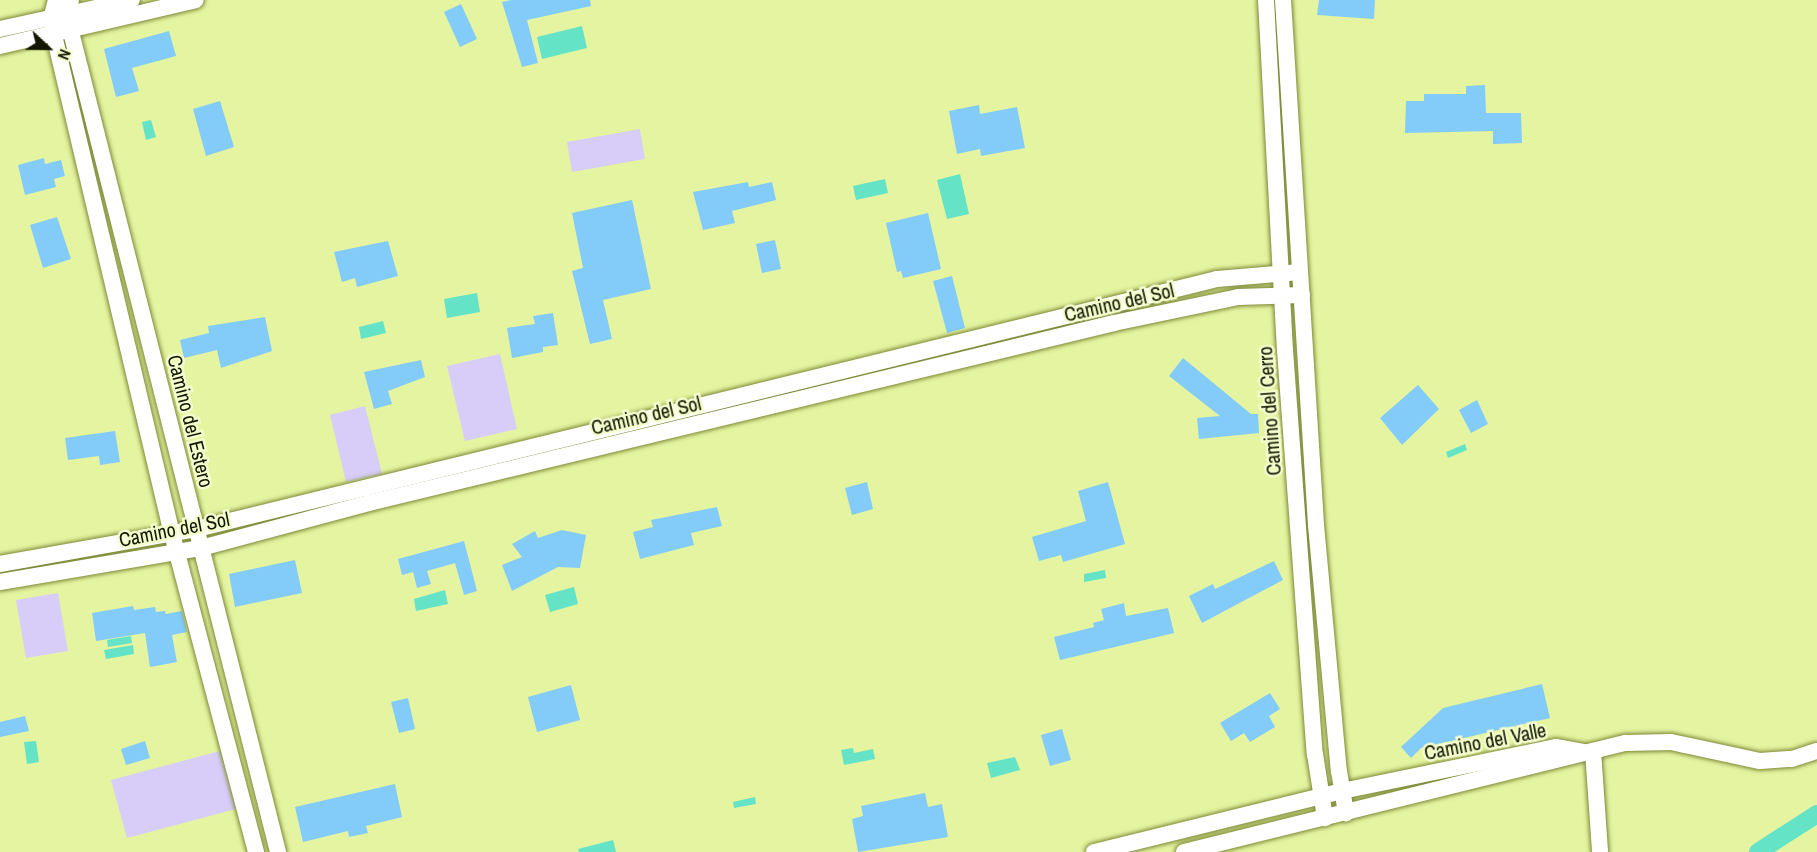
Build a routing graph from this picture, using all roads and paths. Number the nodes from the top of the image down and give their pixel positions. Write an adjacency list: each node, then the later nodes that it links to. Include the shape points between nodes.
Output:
1 (56, 0): 6 (street, Camino del Estero)
2 (132, 0): 6 (street)
3 (196, 0): 6 (street)
4 (1266, 0): 10 (street, Camino del Cerro)
5 (1283, 0): 9 (street, Camino del Cerro)
6 (63, 20): 7 (street); 8 (street); 13 (street, Camino del Estero); 14 (street, Camino del Estero)
7 (0, 29)
8 (0, 46)
9 (1300, 272): 10 (street, Camino del Sol); 12 (street, Camino del Cerro)
10 (1273, 273): 11 (street, Camino del Cerro); 13 (street, Camino del Sol, via 1205,282)
11 (1282, 295): 12 (street, Camino del Sol); 15 (street, Camino del Sol, via 1238,297 1114,323 369,503); 22 (street, Camino del Cerro)
12 (1302, 295): 21 (street, Camino del Cerro, via 1316,525)
13 (197, 529): 14 (street, Camino del Sol); 15 (street, Camino del Estero)
14 (172, 534): 16 (street, Camino del Estero); 17 (street, Camino del Sol)
15 (201, 548): 16 (street, Camino del Sol); 26 (street, Camino del Estero)
16 (177, 552): 18 (street, Camino del Sol); 25 (street, Camino del Estero)
17 (0, 564)
18 (0, 582)
19 (1589, 751): 20 (street, via 1648,741 1694,745 1760,761 1792,759); 21 (street, Camino del Valle, via 1556,747); 23 (street, Camino del Valle, via 1558,763); 29 (street)
20 (1817, 751)
21 (1342, 791): 22 (street, Camino del Valle); 23 (street, Camino del Cerro)
22 (1322, 797): 24 (street, Camino del Cerro); 27 (street, Camino del Valle)
23 (1347, 813): 24 (street, Camino del Valle)
24 (1324, 818): 28 (street, Camino del Valle)
25 (256, 852)
26 (278, 852)
27 (1094, 852)
28 (1184, 852)
29 (1600, 852)

